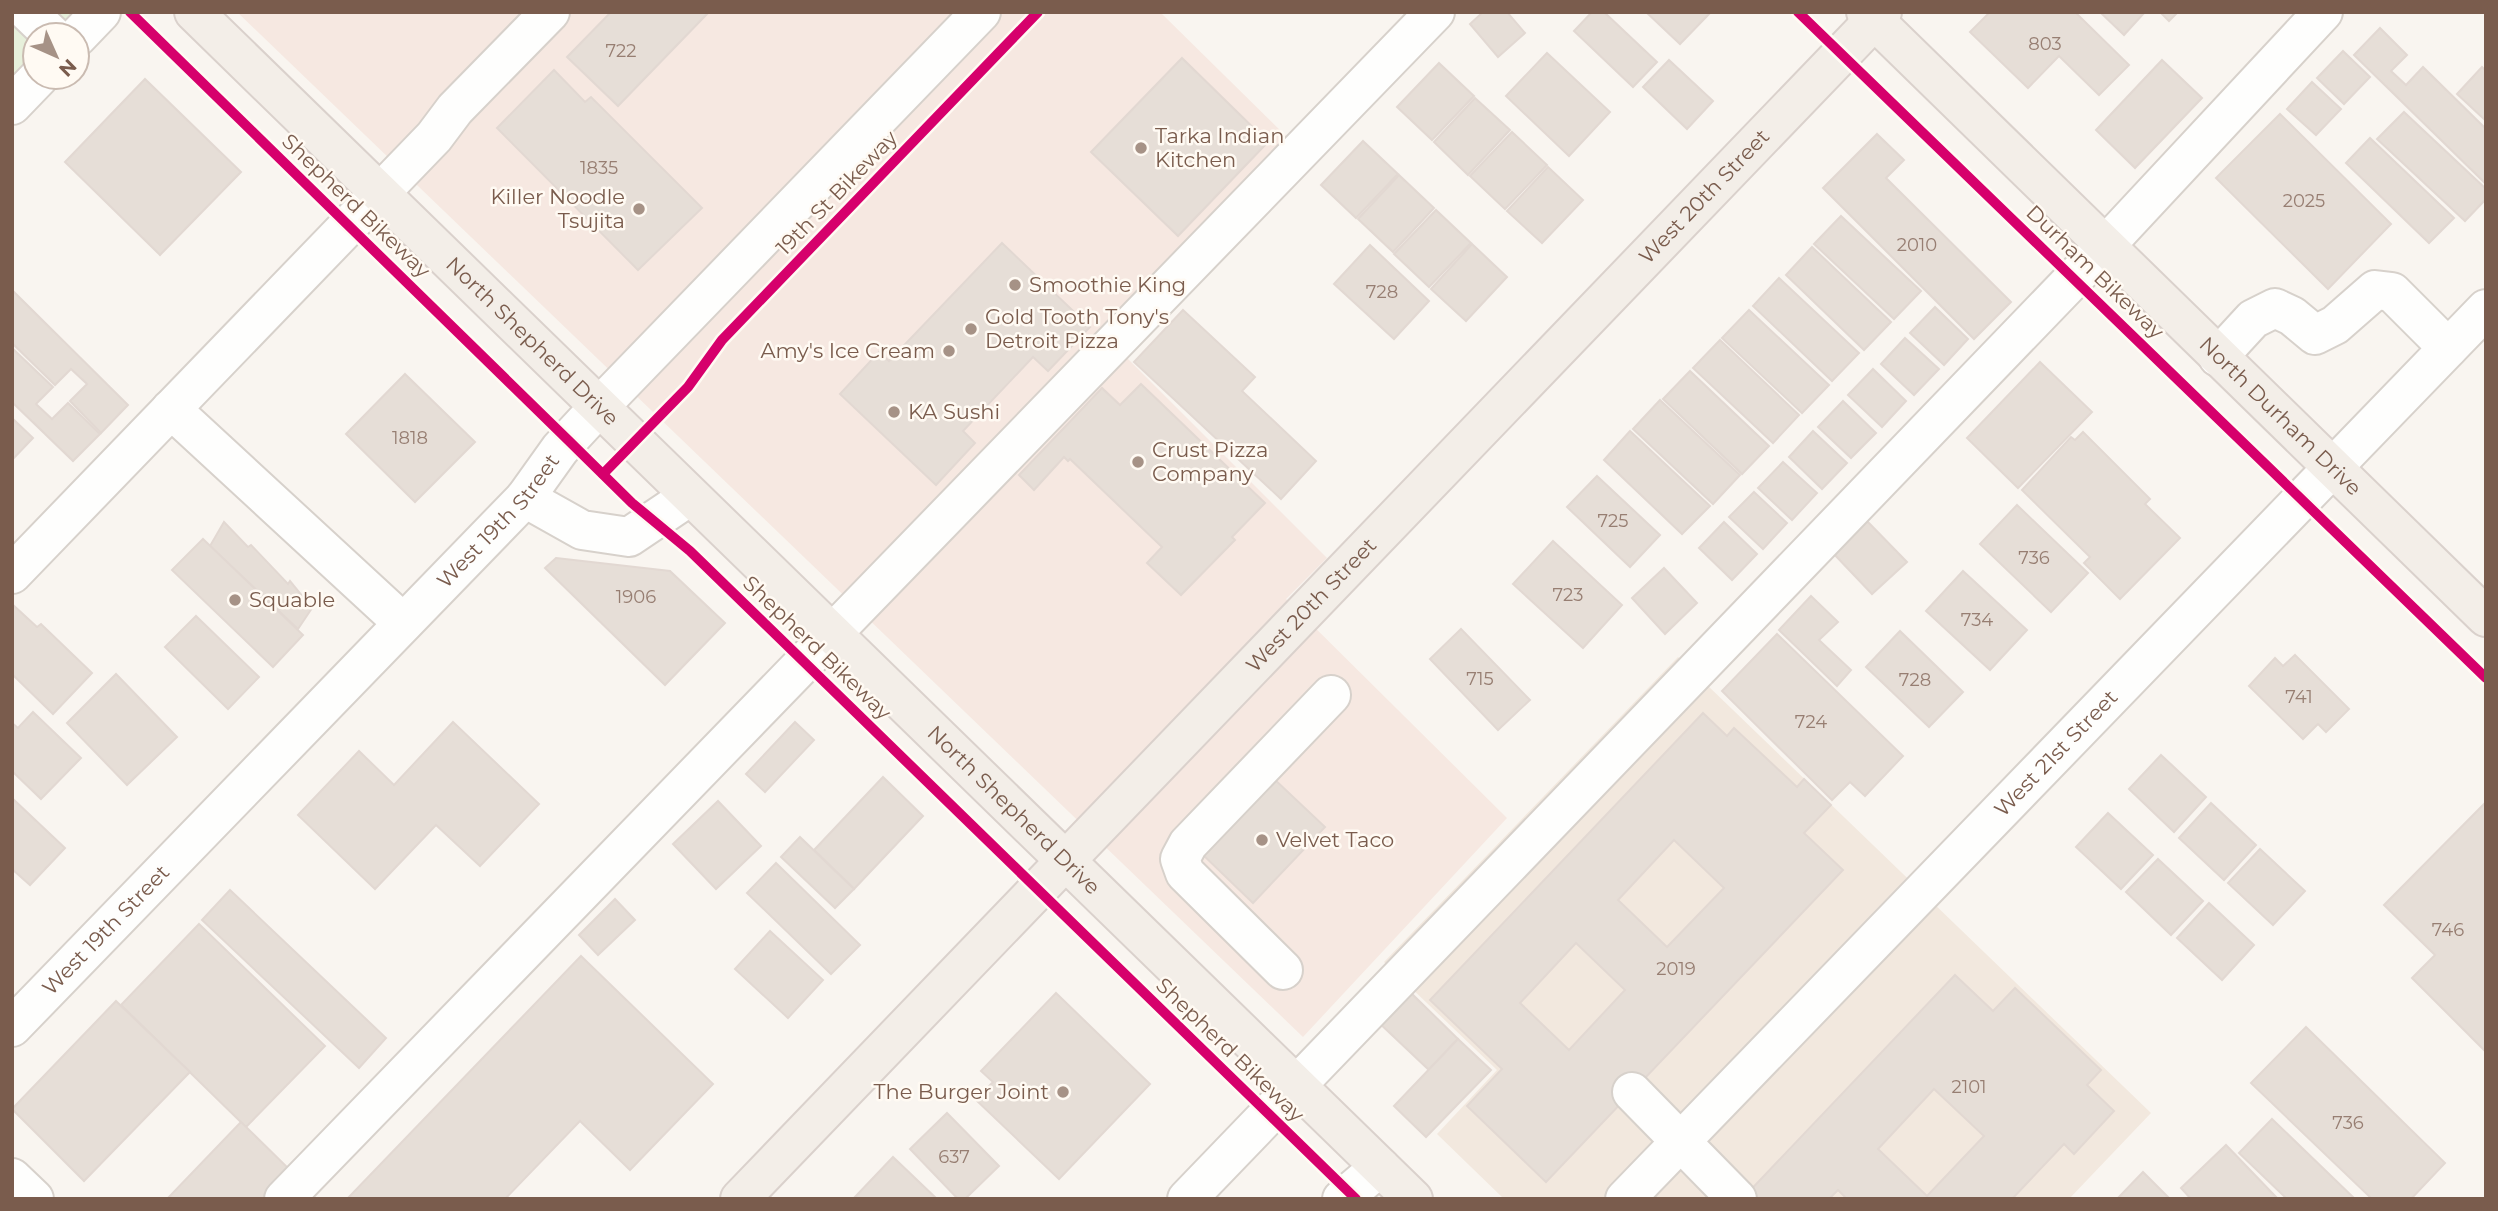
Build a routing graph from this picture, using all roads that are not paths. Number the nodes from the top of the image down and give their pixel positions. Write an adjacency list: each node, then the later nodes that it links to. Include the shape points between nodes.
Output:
1 (194, 12): 9 (main road, North Shepherd Drive)
2 (550, 12): 9 (street)
3 (981, 12): 14 (street, West 19th Street)
4 (1435, 12): 22 (street)
5 (2323, 12): 10 (street)
6 (1874, 15): 10 (main road, North Durham Drive); 24 (main road, West 20th Street)
7 (26, 91): 8 (street)
8 (12, 105)
9 (381, 192): 14 (main road, North Shepherd Drive); 15 (street)
10 (2105, 246): 13 (main road, North Durham Drive); 27 (street)
11 (2486, 309): 12 (street, West 21st Street)
12 (2448, 348): 13 (street, via 2392,292 2375,290 2335,325 2315,335 2275,308 2253,319); 16 (street, West 21st Street)
13 (2218, 358): 16 (main road, North Durham Drive)
14 (599, 407): 17 (main road, North Shepherd Drive); 18 (street, West 19th Street, via 560,449)
15 (171, 409): 19 (street); 21 (street)
16 (2332, 468): 20 (main road, North Durham Drive); 29 (street, West 21st Street)
17 (690, 496): 18 (street, via 629,537 582,530); 22 (main road, North Shepherd Drive)
18 (525, 498): 21 (street, West 19th Street)
19 (12, 573)
20 (2486, 617)
21 (403, 623): 26 (street, West 19th Street)
22 (834, 634): 24 (main road, North Shepherd Drive); 33 (street)
23 (1331, 695): 25 (street, via 1188,844 1180,859 1185,873)
24 (1066, 862): 27 (main road, North Shepherd Drive); 34 (main road, West 20th Street)
25 (1283, 970)
26 (12, 1027)
27 (1294, 1085): 30 (main road, North Shepherd Drive); 35 (street)
28 (1632, 1092): 29 (street)
29 (1681, 1141): 38 (street, West 21st Street); 39 (street)
30 (1380, 1167): 36 (street); 37 (main road, North Shepherd Drive)
31 (12, 1178): 32 (street)
32 (34, 1199)
33 (285, 1199)
34 (740, 1199)
35 (1186, 1199)
36 (1342, 1199)
37 (1413, 1199)
38 (1625, 1199)
39 (1737, 1199)

